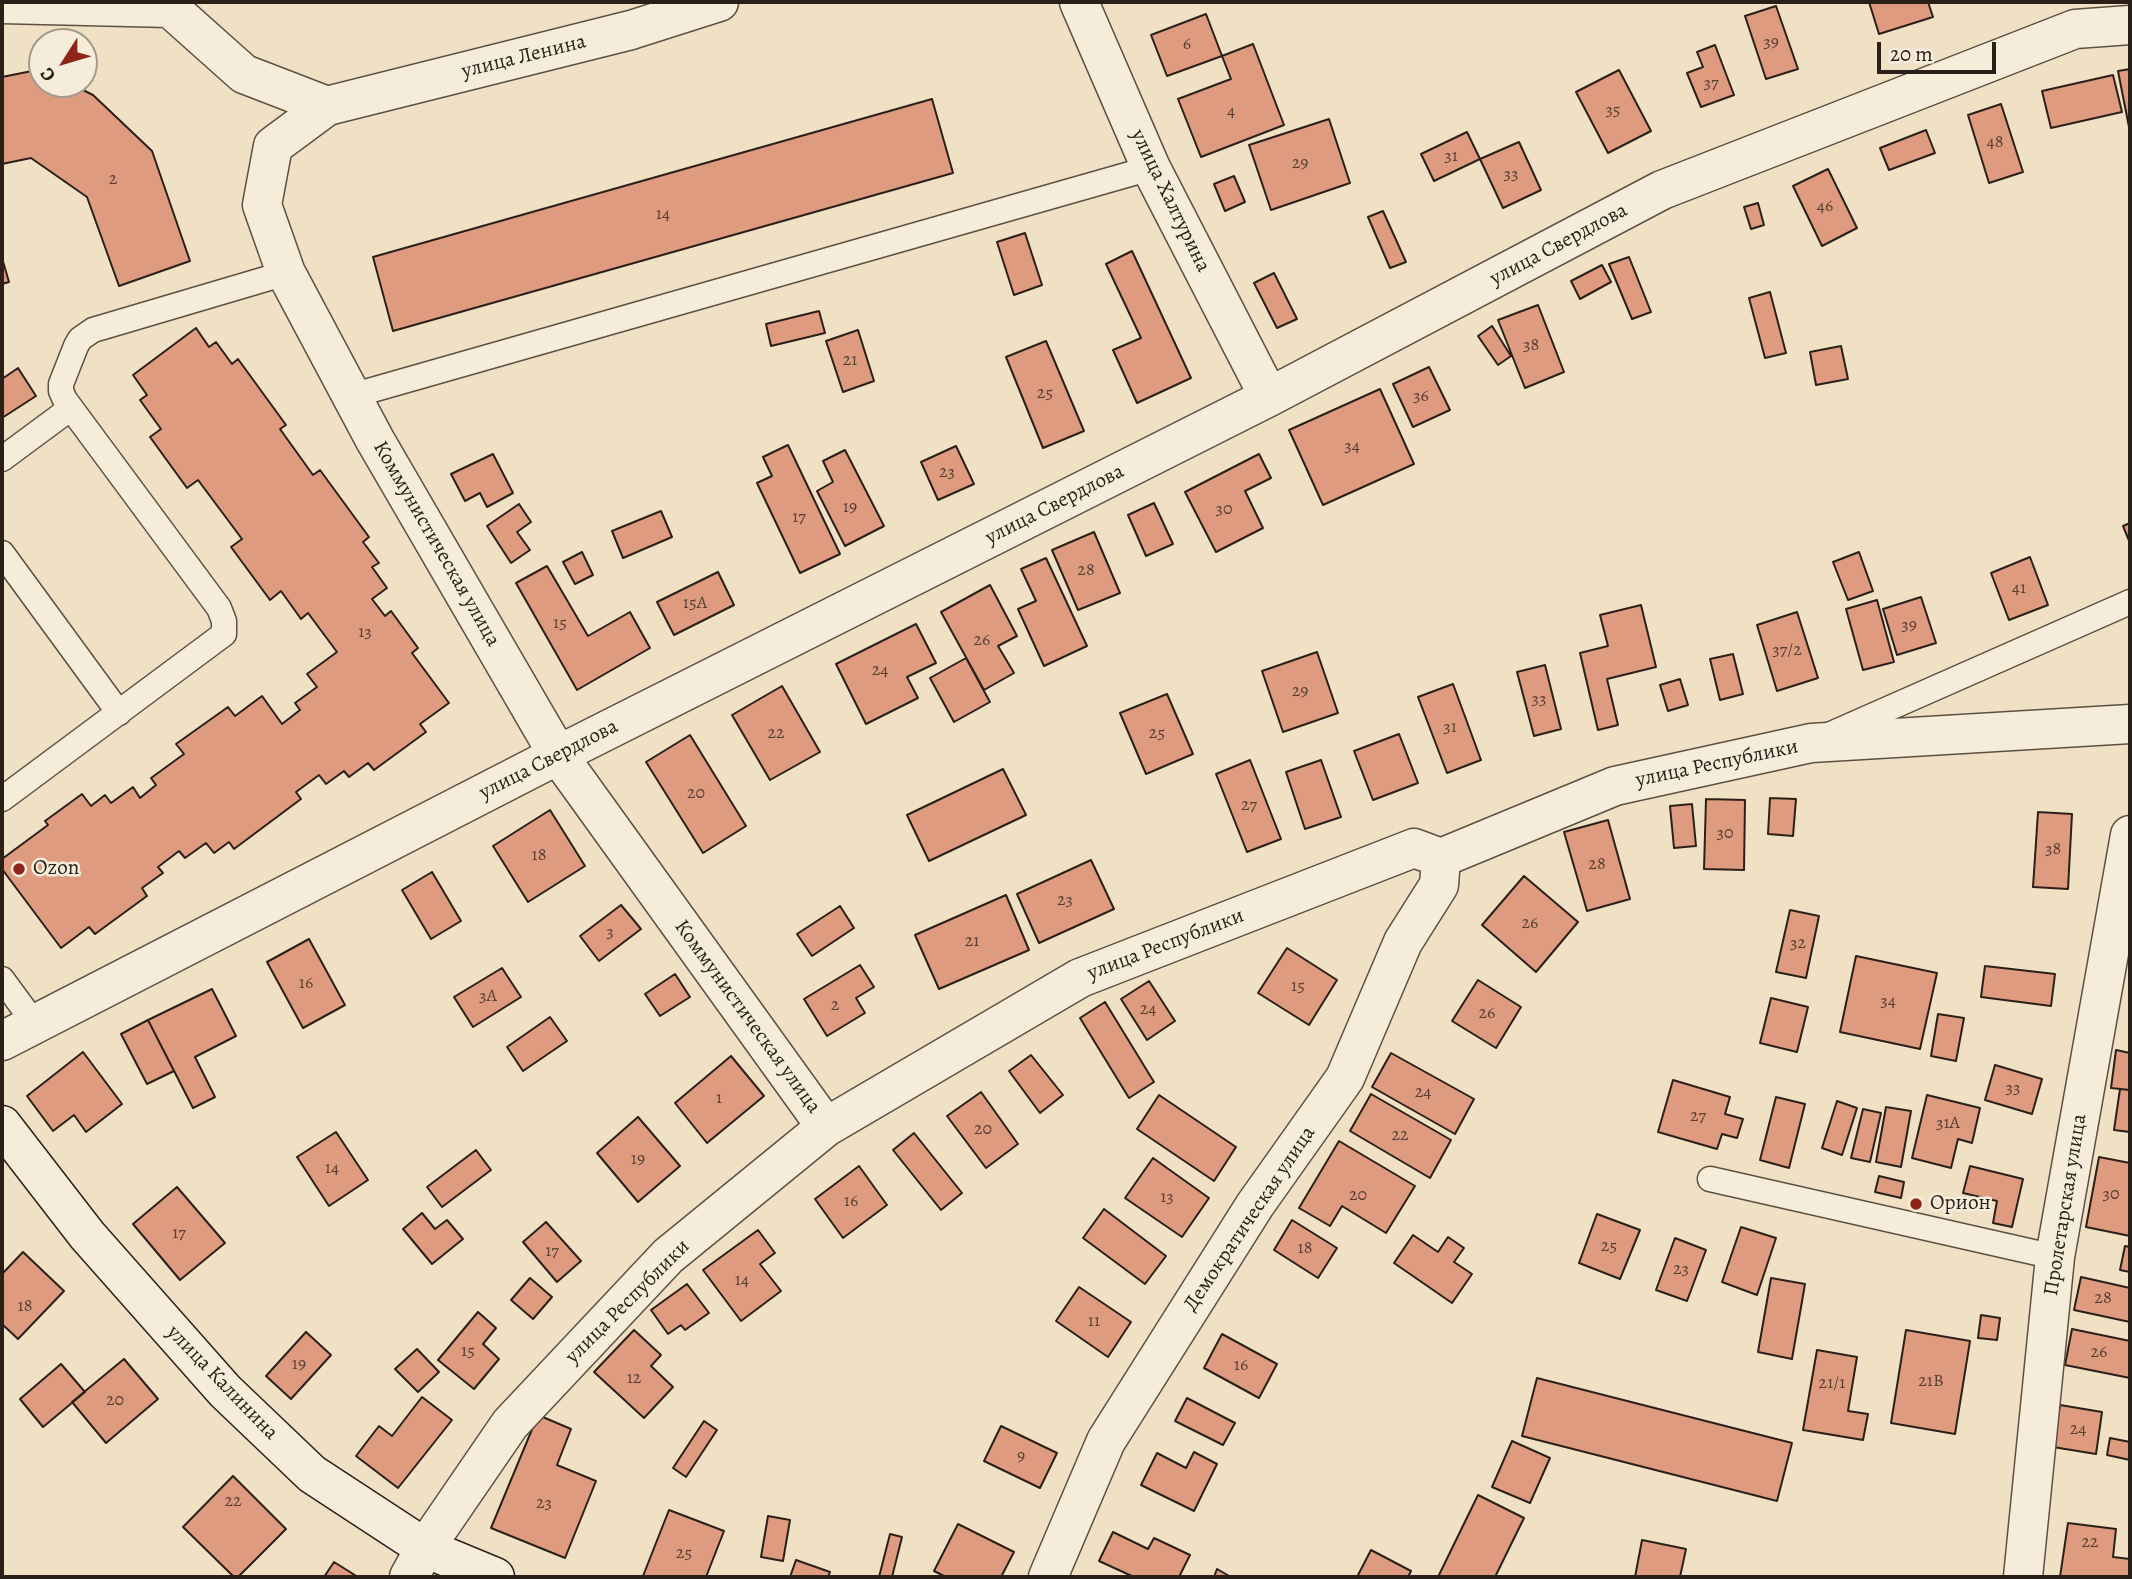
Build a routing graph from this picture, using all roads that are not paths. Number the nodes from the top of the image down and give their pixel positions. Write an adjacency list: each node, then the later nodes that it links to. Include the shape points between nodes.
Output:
1 (719, 2): 6 (street, улица Ленина, via 631,30)
2 (1079, 2): 7 (street, улица Халтурина)
3 (2, 4): 4 (street)
4 (169, 5): 6 (street, via 244,74)
5 (2130, 25): 10 (street, улица Свердлова, via 2075,29 1662,190)
6 (327, 106): 8 (street, Коммунистическая улица, via 273,146 262,205)
7 (1151, 168): 9 (lane); 10 (street, улица Халтурина)
8 (286, 273): 9 (street, Коммунистическая улица); 11 (lane, via 87,334 76,346 61,384)
9 (351, 396): 18 (street, Коммунистическая улица)
10 (1269, 397): 18 (street, улица Свердлова)
11 (71, 408): 12 (lane); 15 (lane, via 219,608 224,621 224,634 215,642)
12 (2, 459)
13 (2, 553): 15 (lane)
14 (2130, 602): 17 (lane)
15 (119, 713): 19 (lane)
16 (2130, 724): 17 (street, улица Республики)
17 (1811, 743): 21 (street, улица Республики, via 1615,786)
18 (558, 755): 23 (street, улица Свердлова); 26 (street, Коммунистическая улица)
19 (2, 799)
20 (2130, 835): 28 (street, Пролетарская улица)
21 (1441, 858): 26 (street, улица Республики, via 1414,848 1080,978); 31 (street, Демократическая улица, via 1439,886 1403,943 1345,1078 1255,1205 1106,1441)
22 (2, 979): 23 (lane)
23 (35, 1024): 24 (street, улица Свердлова)
24 (2, 1041)
25 (2, 1125): 29 (street, улица Калинина, via 87,1235 225,1391)
26 (825, 1127): 29 (street, улица Республики, via 668,1256 510,1424)
27 (1710, 1179): 28 (lane)
28 (2055, 1257): 32 (street, Пролетарская улица)
29 (417, 1563): 30 (street, улица Калинина)
30 (495, 1577)
31 (1048, 1577)
32 (2023, 1577)

